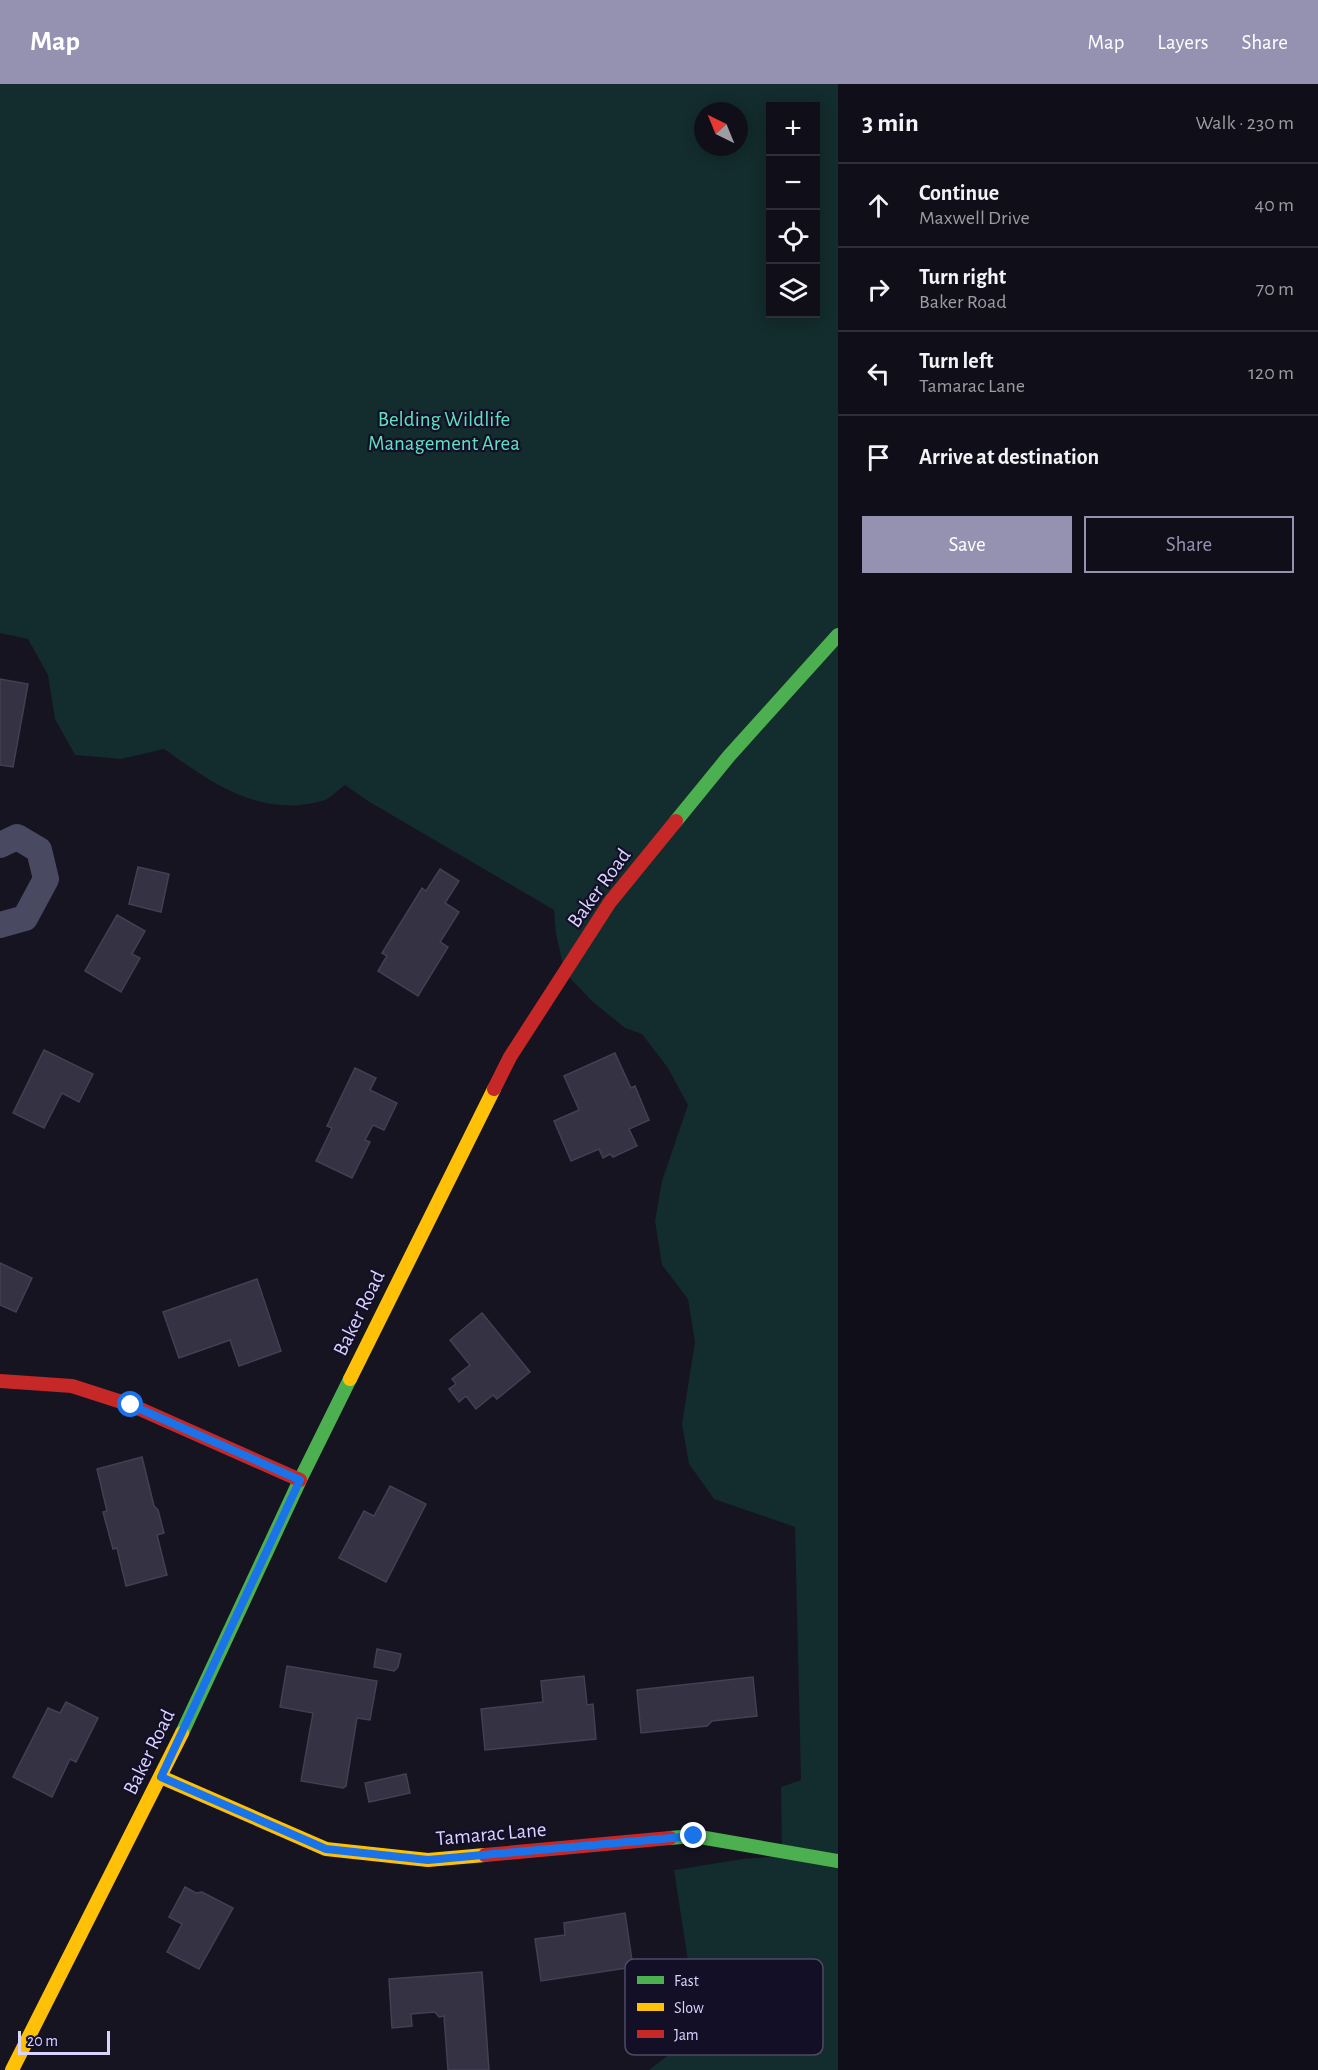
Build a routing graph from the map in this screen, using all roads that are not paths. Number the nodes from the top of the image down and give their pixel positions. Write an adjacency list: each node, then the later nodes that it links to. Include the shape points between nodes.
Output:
1 (838, 635): 5 (street, Baker Road, via 729,756 610,902 510,1058)
2 (0, 844): 3 (street, via 17,837 39,850 46,879 25,918)
3 (0, 925)
4 (0, 1381): 5 (street, via 72,1386 131,1405)
5 (300, 1480): 6 (street, Baker Road)
6 (161, 1777): 7 (street, Tamarac Lane, via 326,1849 428,1860 694,1836); 8 (street, Baker Road)
7 (838, 1861)
8 (12, 2070)

